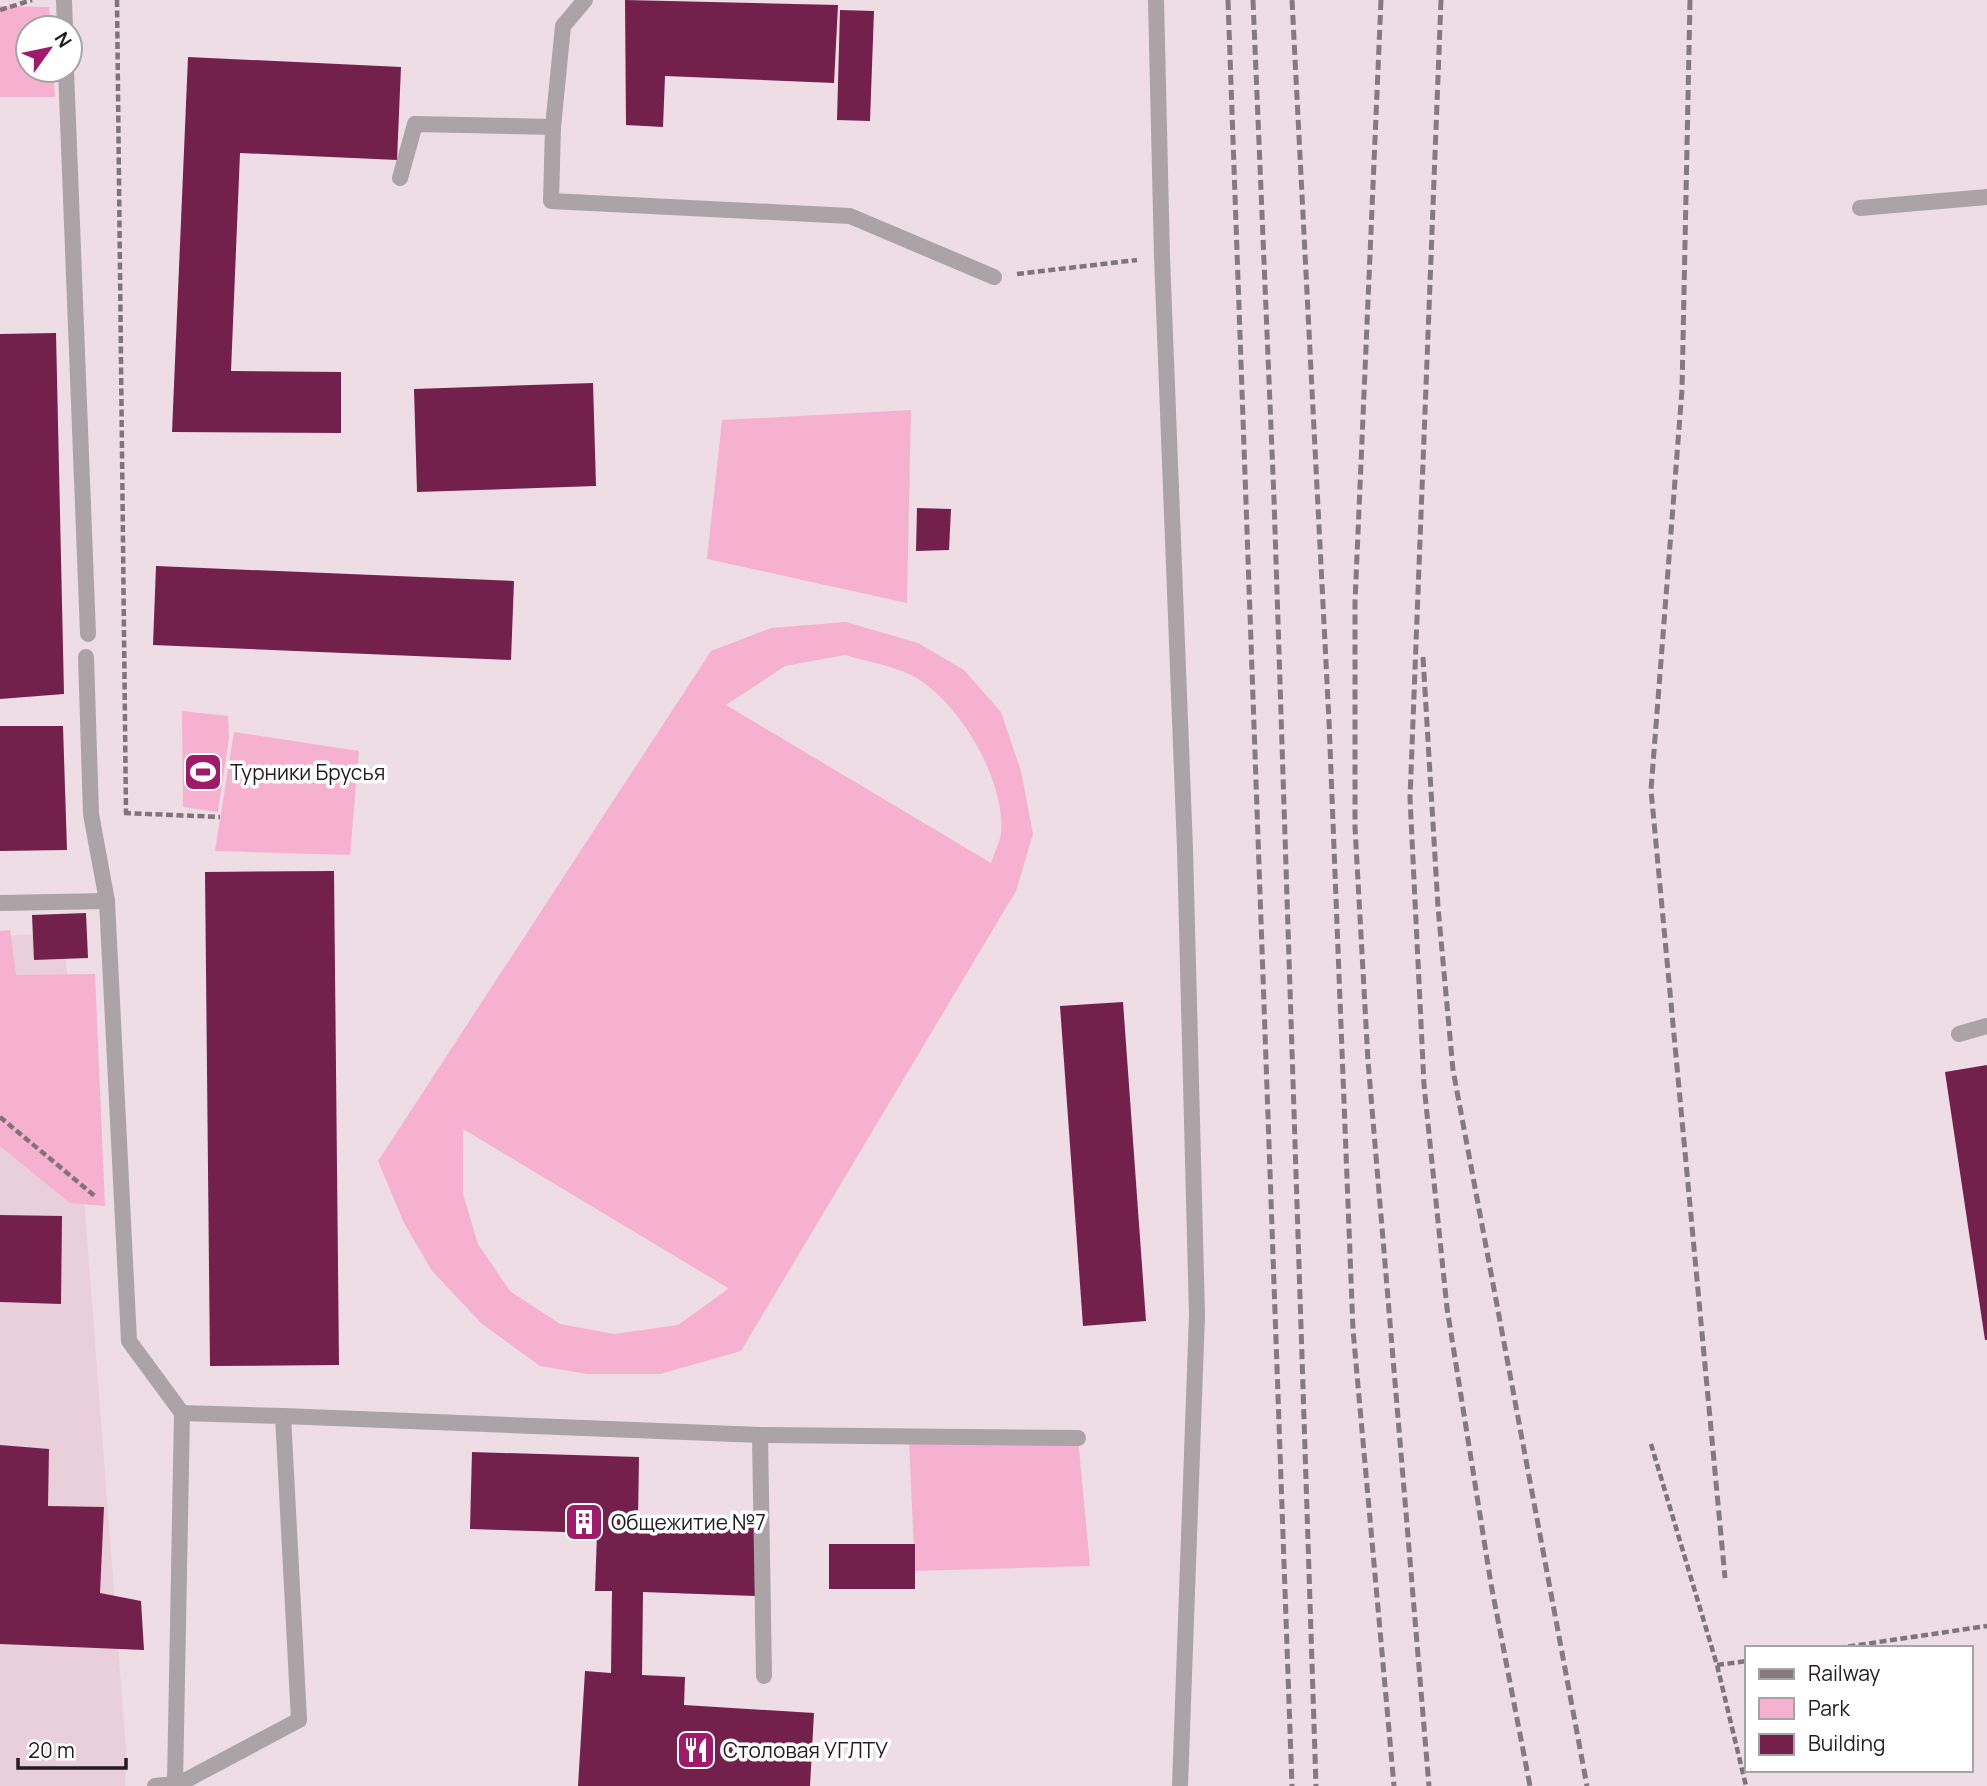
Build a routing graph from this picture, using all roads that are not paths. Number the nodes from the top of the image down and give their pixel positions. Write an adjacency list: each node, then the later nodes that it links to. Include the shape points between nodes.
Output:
1 (585, 0): 4 (lane, via 563,26)
2 (1156, 0): 22 (lane, via 1197,1315)
3 (67, 84): 9 (lane)
4 (553, 127): 5 (lane, via 415,124); 8 (lane, via 551,201 850,216)
5 (400, 178)
6 (1987, 197): 7 (lane)
7 (1860, 208)
8 (995, 277)
9 (88, 634)
10 (86, 657): 11 (lane, via 91,814)
11 (107, 901): 12 (lane); 15 (lane, via 129,1341)
12 (0, 903)
13 (1987, 1026): 14 (lane)
14 (1959, 1034)
15 (182, 1413): 16 (lane); 20 (lane)
16 (284, 1416): 17 (lane); 20 (lane, via 299,1720)
17 (760, 1435): 18 (lane); 19 (lane)
18 (1078, 1438)
19 (764, 1676)
20 (175, 1785): 21 (lane)
21 (155, 1786)
22 (1180, 1786)

